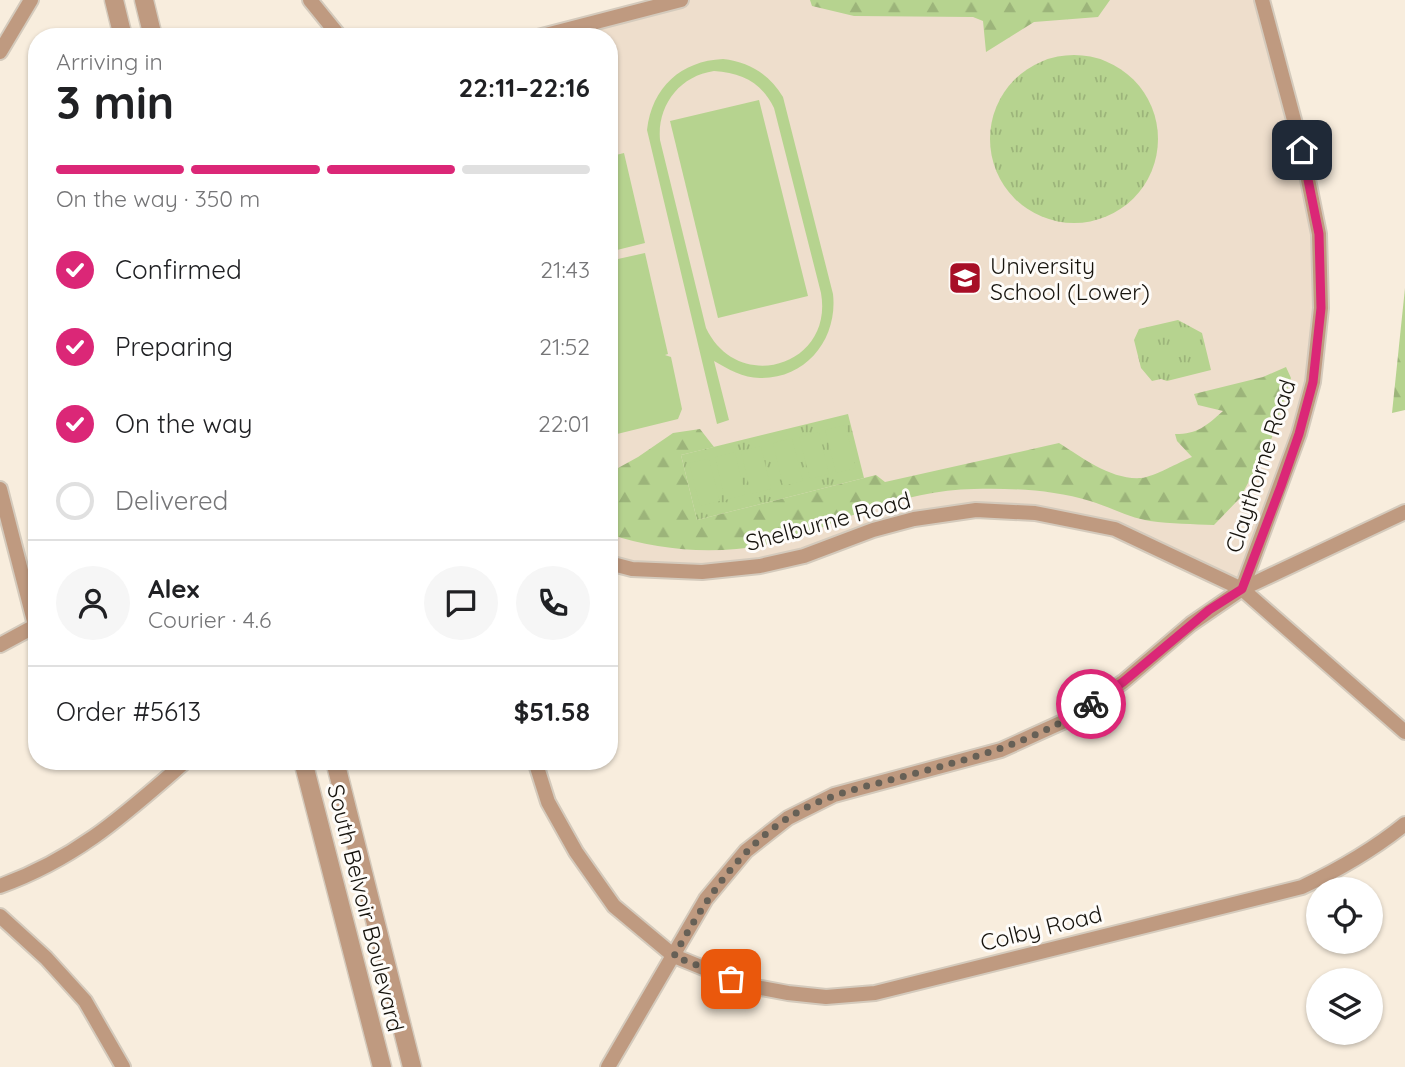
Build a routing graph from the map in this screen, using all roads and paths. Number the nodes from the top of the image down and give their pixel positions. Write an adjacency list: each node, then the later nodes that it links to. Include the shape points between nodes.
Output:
1 (31, 0): 11 (street)
2 (114, 0): 7 (street)
3 (144, 0): 8 (street)
4 (310, 0): 9 (street)
5 (681, 0): 10 (street)
6 (1262, 0): 15 (street, Claythorne Road, via 1319,234 1321,308 1313,382 1299,434)
7 (121, 28)
8 (151, 28)
9 (333, 28)
10 (573, 28)
11 (0, 52)
12 (0, 489): 16 (street)
13 (1405, 512): 15 (street)
14 (618, 565): 15 (street, Shelburne Road, via 702,572 760,566 914,519 976,510 1035,513 1115,529)
15 (1242, 589): 19 (street, Shelburne Road); 27 (street, Claythorne Road, via 1067,720 1001,750 834,794 788,818 746,851 706,899)
16 (28, 595)
17 (28, 629): 18 (street)
18 (0, 645)
19 (1405, 732)
20 (176, 770): 25 (street, via 112,826 31,875)
21 (305, 770): 29 (street, South Belvoir Boulevard)
22 (337, 770): 30 (street, South Belvoir Boulevard)
23 (538, 770): 27 (street, Colby Road, via 548,802 576,852 614,905)
24 (1405, 824): 27 (street, Colby Road, via 1339,870 1302,887 875,993 826,997 745,985)
25 (0, 886)
26 (0, 916): 28 (street, via 85,1001)
27 (674, 956): 31 (street, Claythorne Road)
28 (123, 1067)
29 (382, 1067)
30 (412, 1067)
31 (608, 1067)

